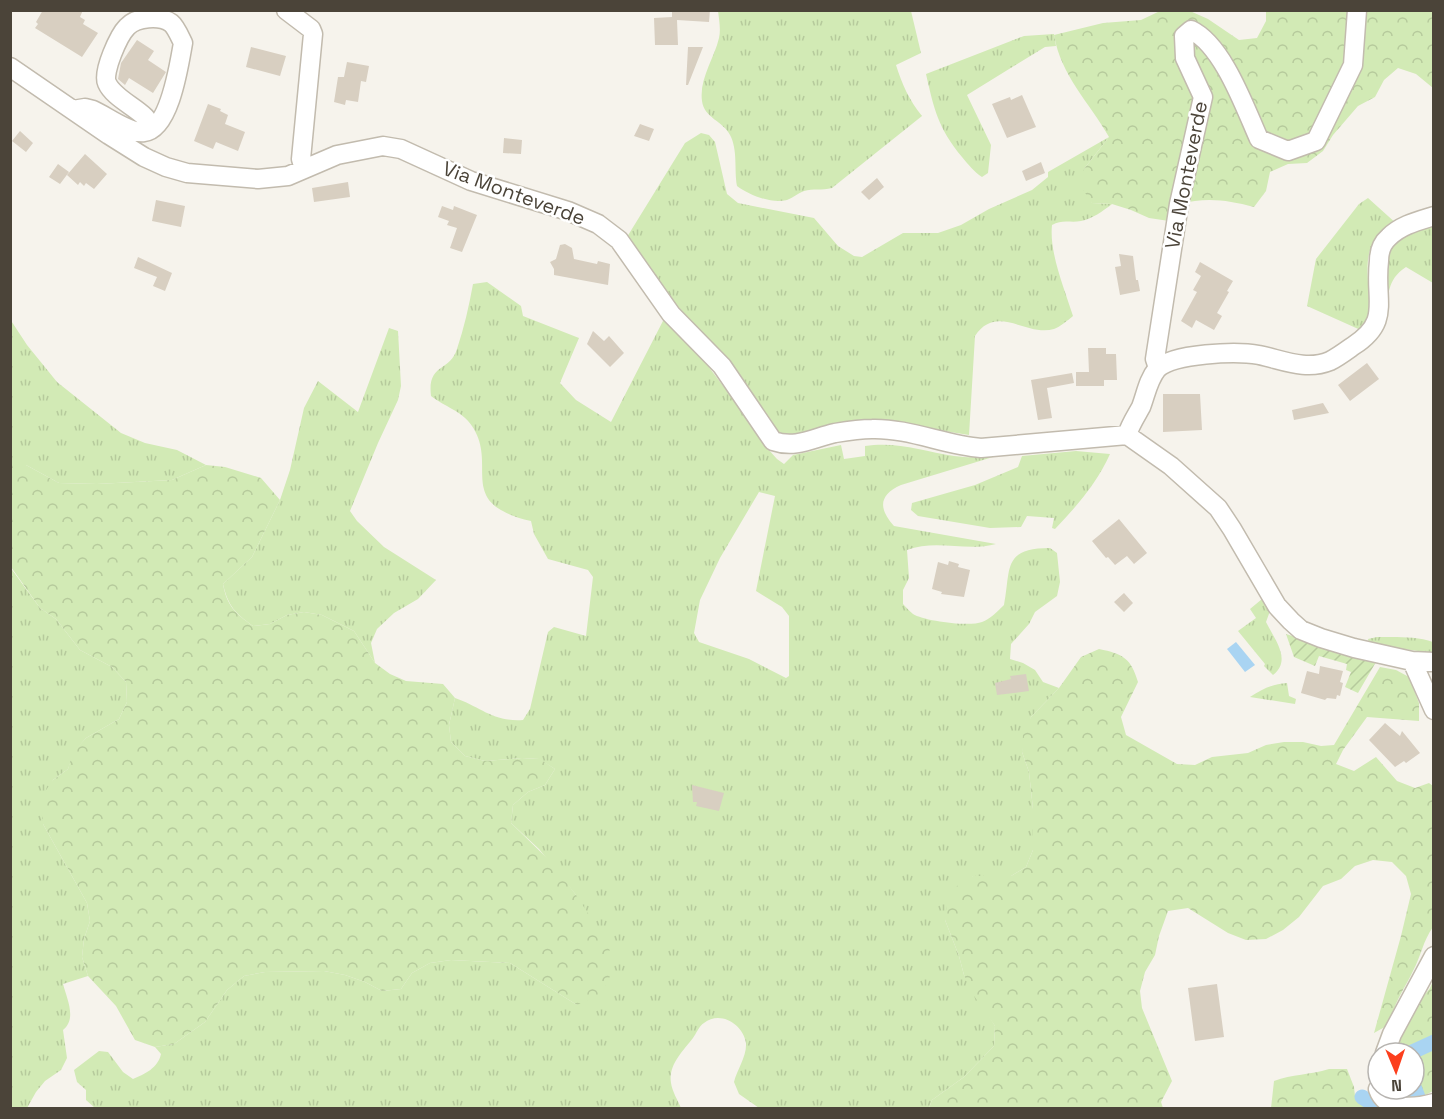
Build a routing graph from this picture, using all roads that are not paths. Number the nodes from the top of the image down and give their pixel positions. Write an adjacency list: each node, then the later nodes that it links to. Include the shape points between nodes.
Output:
1 (286, 10): 6 (street, via 313,34 301,159)
2 (1357, 10): 8 (street, Via Monteverde, via 1353,65 1316,141 1288,151 1259,139 1224,62 1199,34 1191,30 1184,36 1185,58 1203,97 1179,204 1155,359)
3 (10, 67): 4 (street, Via Monteverde)
4 (72, 110): 5 (street, via 93,110 135,131); 6 (street, Via Monteverde, via 144,157 188,173 258,179 288,176)
5 (152, 129): 5 (street, via 112,90 106,77 120,36 128,26 136,21 161,19 172,24 183,43 166,112)
6 (304, 169): 9 (street, Via Monteverde, via 360,149 401,149 471,181 598,224 619,240 671,314 722,366 773,441 783,445 872,429 981,447)
7 (1434, 216): 8 (street, via 1405,225 1388,237 1380,251 1379,315 1375,327 1367,337 1331,360 1315,366 1290,364 1233,352 1205,354)
8 (1158, 368): 9 (street, Via Monteverde)
9 (1127, 435): 10 (street, via 1171,466 1218,508 1277,606 1302,630)
10 (1412, 661): 11 (street); 12 (street)
11 (1434, 662)
12 (1434, 710)
13 (1434, 956): 14 (street)
14 (1389, 1041)
15 (1388, 1101): 16 (street, via 1401,1107)
16 (1434, 1103)

